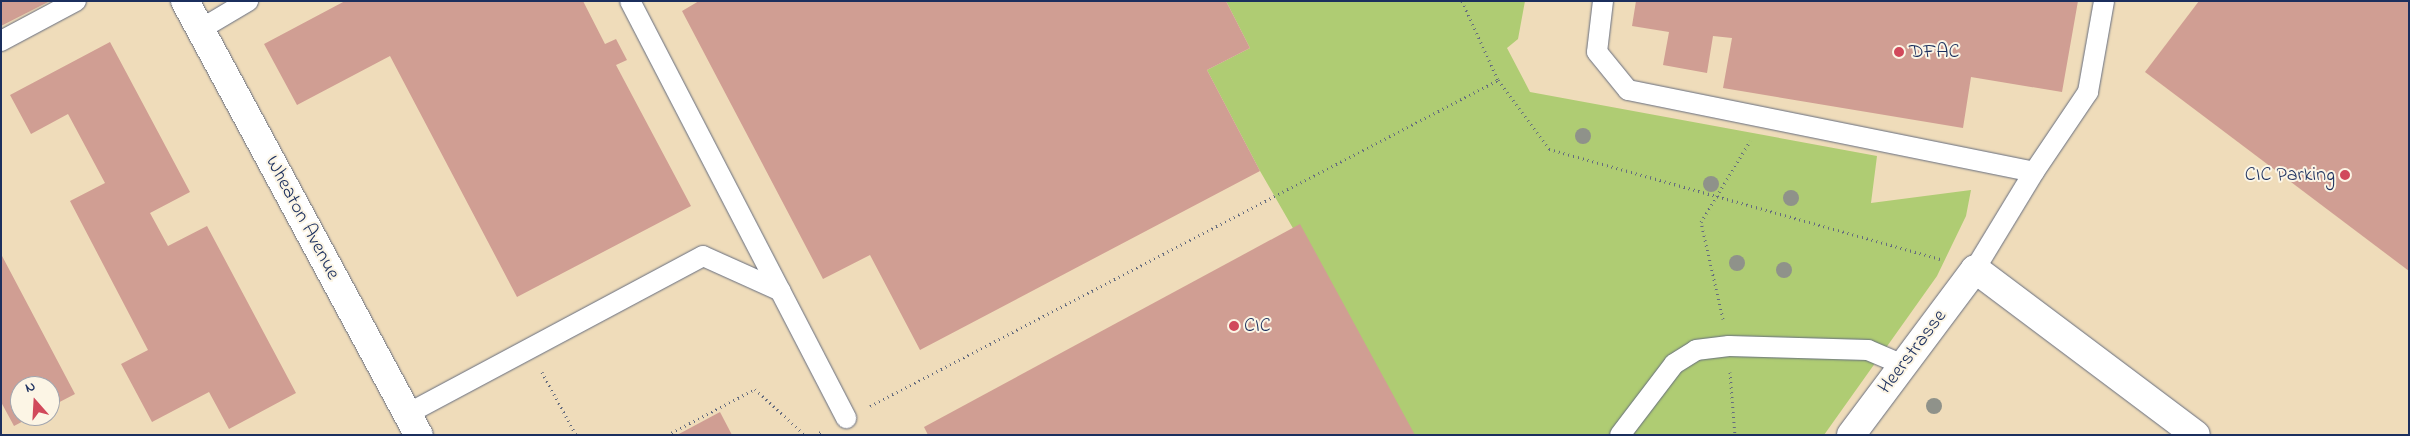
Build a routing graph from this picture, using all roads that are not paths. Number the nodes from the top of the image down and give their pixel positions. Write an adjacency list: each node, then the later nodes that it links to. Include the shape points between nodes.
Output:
1 (76, 1): 8 (lane)
2 (185, 1): 7 (street, Wheaton Avenue)
3 (248, 1): 7 (lane)
4 (630, 1): 11 (lane)
5 (1603, 1): 9 (lane, via 1597,52 1628,90)
6 (2104, 1): 9 (lane, via 2088,92)
7 (200, 29): 14 (street, Wheaton Avenue)
8 (1, 41)
9 (2034, 172): 10 (lane)
10 (1975, 269): 12 (street, Heerstrasse); 17 (street)
11 (780, 291): 13 (lane); 14 (lane, via 703,256 528,347)
12 (1904, 365): 15 (lane, via 1868,350 1728,346 1696,350 1674,364); 16 (street, Heerstrasse)
13 (846, 418)
14 (414, 424)
15 (1620, 435)
16 (1851, 435)
17 (2196, 435)

